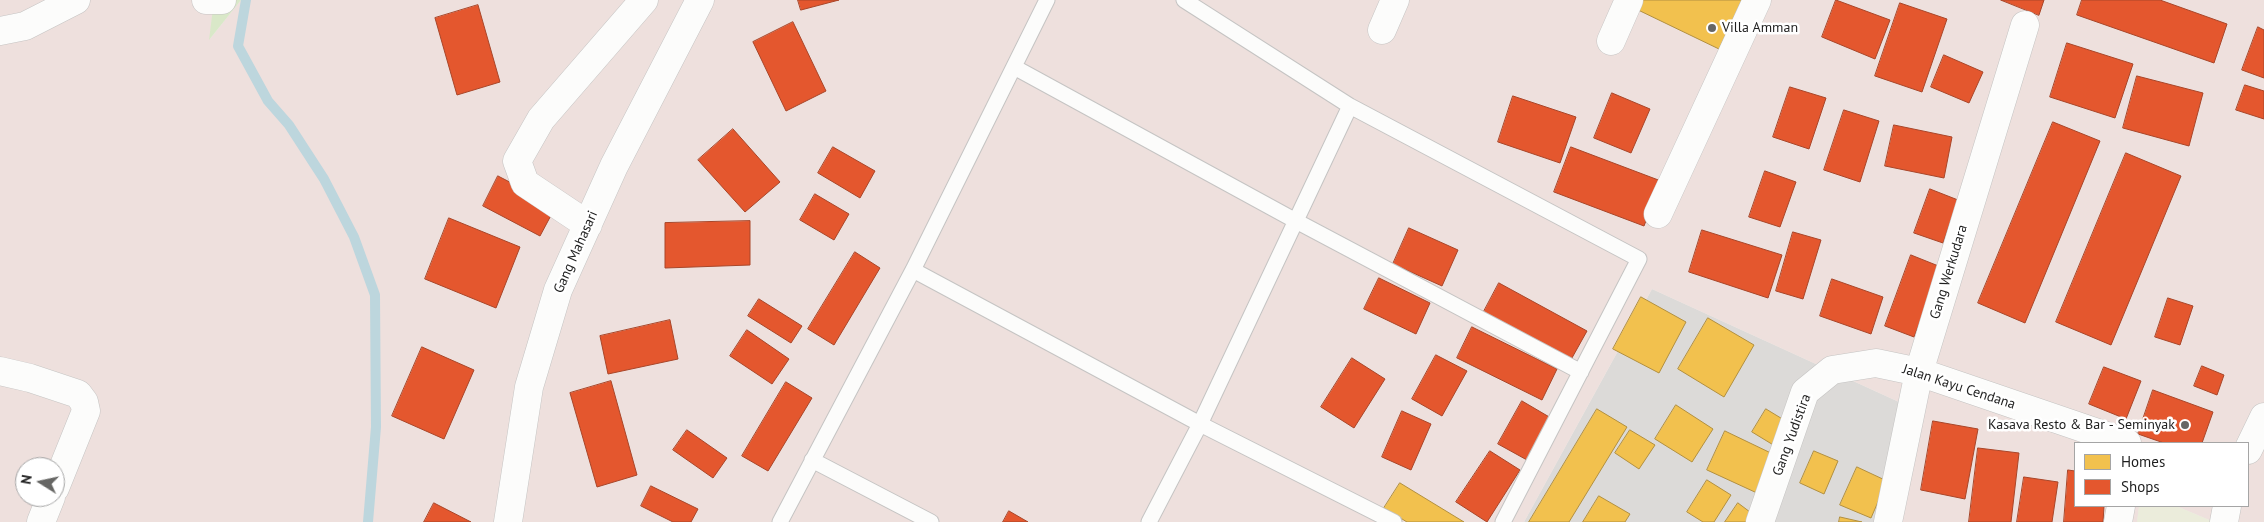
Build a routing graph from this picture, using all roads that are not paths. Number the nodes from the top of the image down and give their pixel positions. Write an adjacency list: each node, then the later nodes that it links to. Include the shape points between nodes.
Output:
1 (76, 0): 12 (street, via 25,26)
2 (206, 0): 3 (street)
3 (222, 0)
4 (644, 0): 19 (street, via 541,119 516,161 525,183)
5 (700, 0): 19 (street, Gang Mahasari, via 614,166)
6 (1047, 0): 15 (lane)
7 (1184, 0): 16 (lane)
8 (1395, 0): 13 (street)
9 (1629, 0): 14 (street)
10 (1757, 0): 17 (street)
11 (2024, 25): 24 (street, Gang Werkudara)
12 (0, 30)
13 (1382, 30)
14 (1611, 41)
15 (1014, 67): 18 (lane); 20 (lane)
16 (1350, 106): 18 (lane); 23 (lane, via 1640,259)
17 (1658, 214)
18 (1296, 221): 23 (lane); 26 (lane)
19 (588, 225): 35 (street, Gang Mahasari, via 558,290 529,387)
20 (913, 270): 26 (lane); 29 (lane)
21 (1876, 363): 24 (street, Jalan Kayu Cendana); 41 (street, Gang Yudistira, via 1832,370 1805,392)
22 (0, 371): 30 (street, via 78,394 84,402 86,411)
23 (1581, 372): 40 (lane)
24 (1919, 372): 27 (street, Jalan Kayu Cendana); 42 (street, Gang Werkudara)
25 (2264, 417): 28 (street)
26 (1200, 424): 38 (lane); 39 (lane)
27 (2124, 442)
28 (2254, 449)
29 (812, 460): 36 (lane); 37 (lane)
30 (65, 463)
31 (47, 507): 34 (street)
32 (2121, 507): 43 (street)
33 (2227, 507): 44 (street)
34 (41, 522)
35 (508, 522)
36 (780, 522)
37 (931, 522)
38 (1149, 522)
39 (1394, 522)
40 (1503, 522)
41 (1760, 522)
42 (1888, 522)
43 (2118, 522)
44 (2224, 522)

